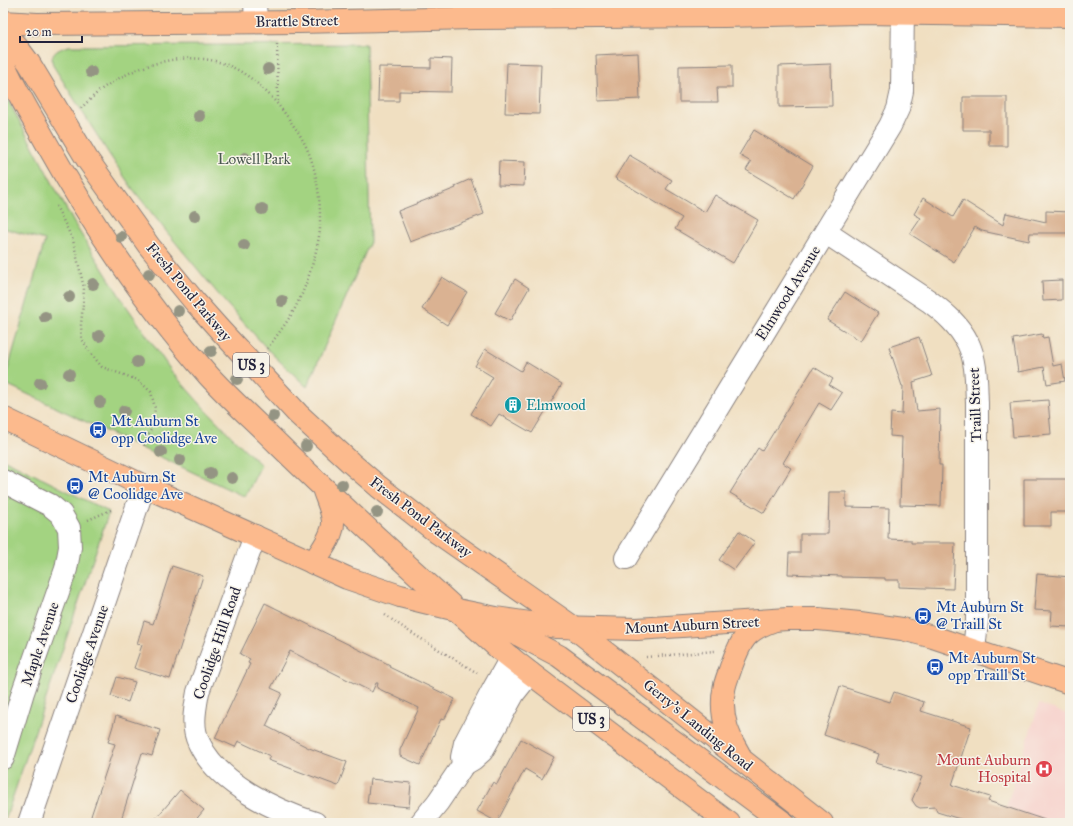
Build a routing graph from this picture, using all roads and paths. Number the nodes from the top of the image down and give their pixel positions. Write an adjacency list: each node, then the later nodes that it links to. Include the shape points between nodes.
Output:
1 (903, 8): 2 (main road, Brattle Street, via 861,13 724,16); 4 (main road, Brattle Street); 12 (street, Elmwood Avenue, via 902,91 898,109)
2 (589, 10): 3 (main road, Brattle Street)
3 (256, 12): 5 (main road, Brattle Street, via 37,24)
4 (1070, 16)
5 (3, 22)
6 (3, 32): 27 (main road, Fresh Pond Parkway / US 3, via 28,63 88,159 149,246 195,302 270,385 323,438 385,492 438,533)
7 (277, 41): 9 (path)
8 (3, 62): 18 (main road, US 3, via 82,204 146,298 232,400)
9 (278, 104): 10 (path, via 252,80 232,67 193,58 152,64 127,74 105,87); 13 (path, via 301,137 310,157 320,201 320,229 308,280 295,309)
10 (79, 109)
11 (56, 204): 15 (path, via 72,240 84,288 82,340 102,366 138,380 151,392 155,408 152,427)
12 (825, 232): 22 (street, Elmwood Avenue); 29 (street, Traill Street, via 941,310 957,326 972,353 976,374 977,418 977,621)
13 (266, 351)
14 (3, 418): 17 (main road, Mount Auburn Street)
15 (143, 448)
16 (3, 481): 20 (street, via 50,504 61,514)
17 (144, 486): 21 (main road, Mount Auburn Street); 39 (street, Coolidge Avenue)
18 (322, 487): 23 (main road, via 333,521 329,537); 24 (main road, US 3)
19 (114, 508): 20 (path)
20 (69, 528): 35 (street, Maple Avenue, via 70,547 66,569)
21 (255, 536): 23 (main road, Mount Auburn Street); 38 (street, Coolidge Hill Road, via 198,692 194,726 198,743 216,768 254,797)
22 (626, 558)
23 (313, 563): 24 (main road, Mount Auburn Street, via 381,590)
24 (457, 610): 27 (main road, Mount Auburn Street, via 517,622); 30 (main road, US 3); 42 (main road, via 519,635 559,656)
25 (384, 614): 33 (path)
26 (775, 620): 27 (main road, Mount Auburn Street, via 637,629); 29 (main road, Mount Auburn Street, via 818,619 873,624 918,633); 36 (main road, via 758,627 743,639 736,651 724,690 725,724)
27 (573, 627): 36 (main road, Gerry's Landing Road / US 3)
28 (722, 650): 31 (path)
29 (972, 650): 34 (main road, Mount Auburn Street)
30 (511, 658): 32 (main road, US 3); 37 (street, via 465,743)
31 (643, 658)
32 (530, 673): 37 (street, via 514,693 482,751); 41 (main road, US 3)
33 (482, 675)
34 (1070, 683)
35 (3, 758)
36 (747, 764): 43 (main road, Gerry's Landing Road / US 3)
37 (463, 765): 40 (street)
38 (304, 822)
39 (29, 823)
40 (421, 823)
41 (729, 823)
42 (784, 823)
43 (822, 823)

